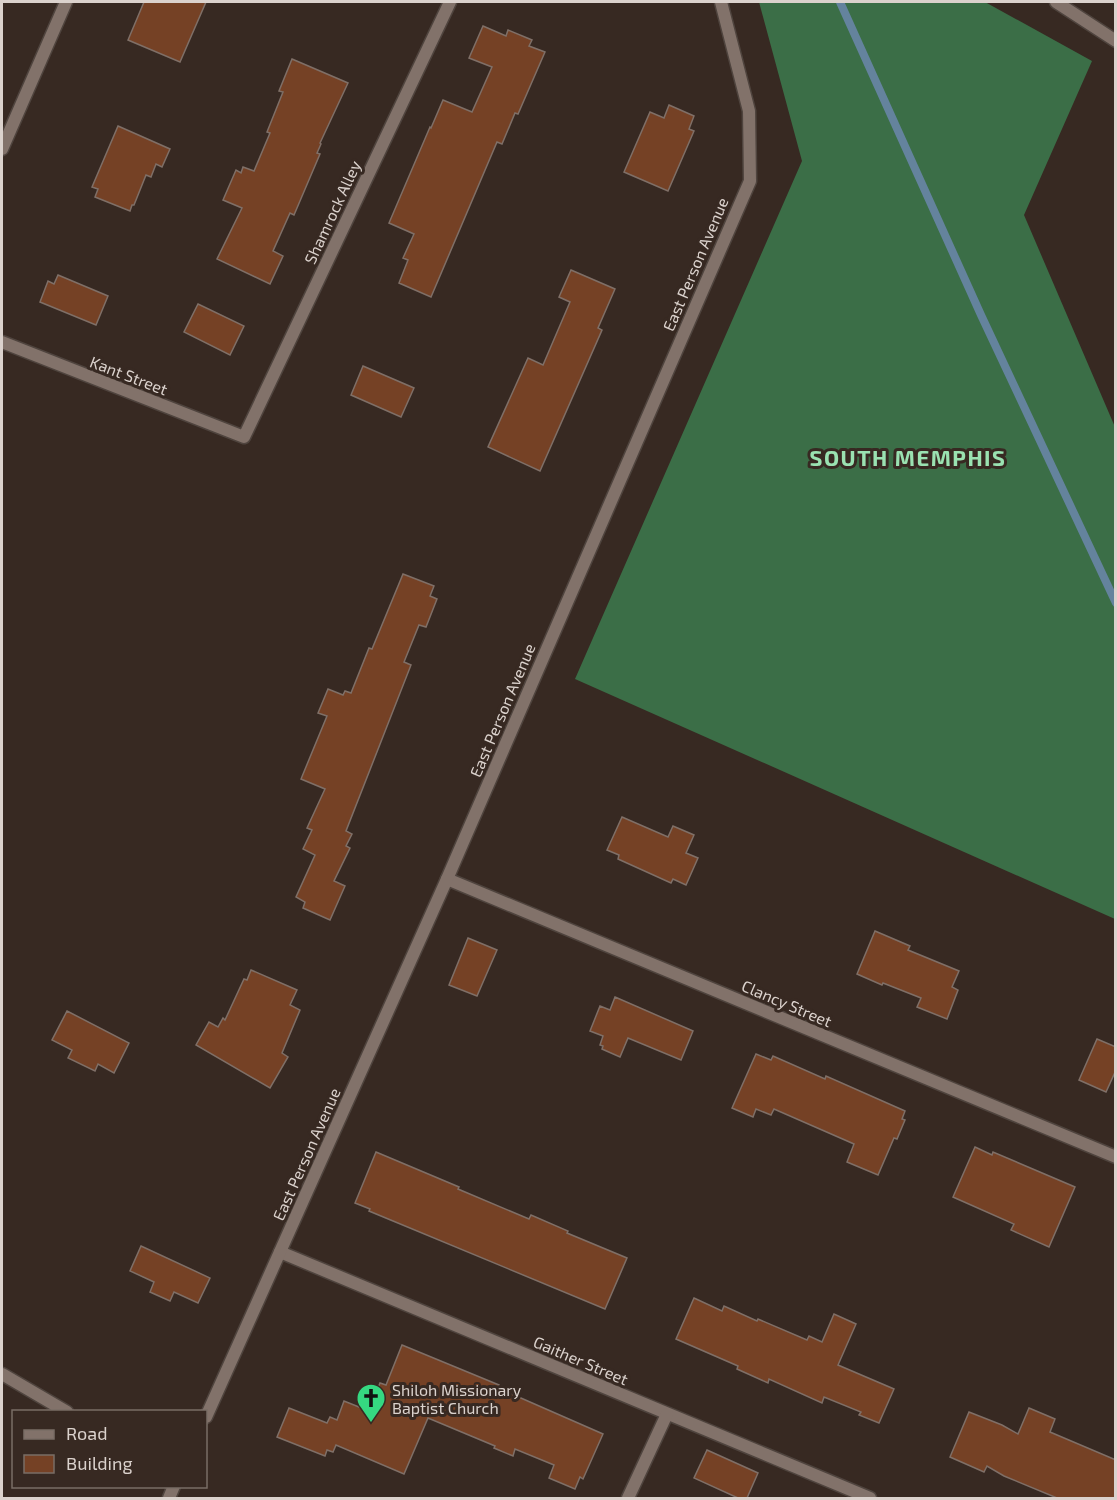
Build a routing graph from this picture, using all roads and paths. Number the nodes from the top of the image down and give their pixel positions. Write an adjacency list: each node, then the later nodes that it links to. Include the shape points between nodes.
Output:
1 (66, 2): 6 (street)
2 (450, 2): 8 (street, Shamrock Alley)
3 (722, 2): 9 (street, East Person Avenue, via 749,111 750,181)
4 (1056, 2): 5 (street)
5 (1116, 41)
6 (2, 150)
7 (2, 342): 8 (street, Kant Street)
8 (243, 437)
9 (447, 879): 10 (street, Clancy Street); 11 (street, East Person Avenue)
10 (1116, 1157)
11 (280, 1252): 14 (street, Gaither Street); 15 (street, East Person Avenue)
12 (2, 1374): 13 (street)
13 (64, 1410)
14 (667, 1414): 16 (street); 17 (street, Gaither Street)
15 (207, 1415)
16 (628, 1498)
17 (870, 1498)

